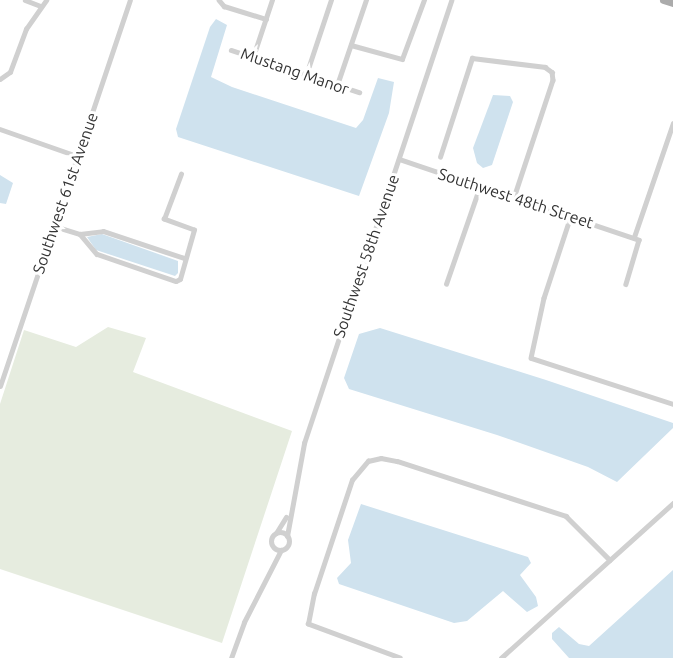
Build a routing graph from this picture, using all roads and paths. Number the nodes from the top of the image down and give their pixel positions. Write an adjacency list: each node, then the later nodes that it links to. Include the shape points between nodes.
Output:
1 (25, 0): 12 (street)
2 (46, 0): 12 (street)
3 (130, 0): 23 (street, Southwest 61st Avenue)
4 (219, 0): 13 (street)
5 (272, 0): 13 (street)
6 (331, 0): 17 (street)
7 (366, 0): 14 (street)
8 (424, 0): 14 (street, via 402,59)
9 (452, 0): 25 (street, Southwest 58th Avenue)
10 (663, 0): 11 (main road)
11 (673, 3)
12 (41, 6): 18 (street, via 26,29 7,77)
13 (266, 19): 16 (street)
14 (351, 45): 19 (street)
15 (231, 50): 16 (street, Mustang Manor)
16 (254, 57): 17 (street, Mustang Manor)
17 (306, 75): 19 (street, Mustang Manor)
18 (0, 79)
19 (337, 86): 20 (street, Mustang Manor)
20 (359, 92)
21 (673, 123): 32 (street)
22 (0, 129): 23 (street)
23 (77, 156): 30 (street, Southwest 61st Avenue)
24 (440, 157): 28 (street, via 472,58 523,61 552,72)
25 (399, 159): 27 (street, Southwest 48th Street); 39 (street, Southwest 58th Avenue, via 302,451)
26 (181, 174): 33 (street, via 164,219 194,230)
27 (480, 186): 28 (street, Southwest 48th Street); 34 (street)
28 (514, 198): 29 (street, Southwest 48th Street)
29 (571, 216): 32 (street, Southwest 48th Street); 37 (street, via 544,298 531,358)
30 (54, 226): 31 (street); 36 (street, Southwest 61st Avenue)
31 (80, 234): 33 (street, via 103,231); 33 (street, via 97,254 176,281 180,279)
32 (634, 237): 35 (street, via 640,246)
33 (184, 258)
34 (446, 284)
35 (626, 284)
36 (0, 386)
37 (673, 404)
38 (673, 503): 44 (street)
39 (289, 513): 40 (street, Southwest 58th Avenue); 41 (street, Southwest 58th Avenue)
40 (276, 533): 41 (street); 42 (street)
41 (287, 536): 43 (street, via 289,545)
42 (272, 546): 43 (street); 45 (street)
43 (281, 550): 45 (street)
44 (610, 560): 47 (street, via 566,516 397,461 368,461 352,480 314,594 308,624); 48 (street)
45 (269, 570): 46 (street)
46 (231, 658)
47 (400, 658)
48 (502, 658)

